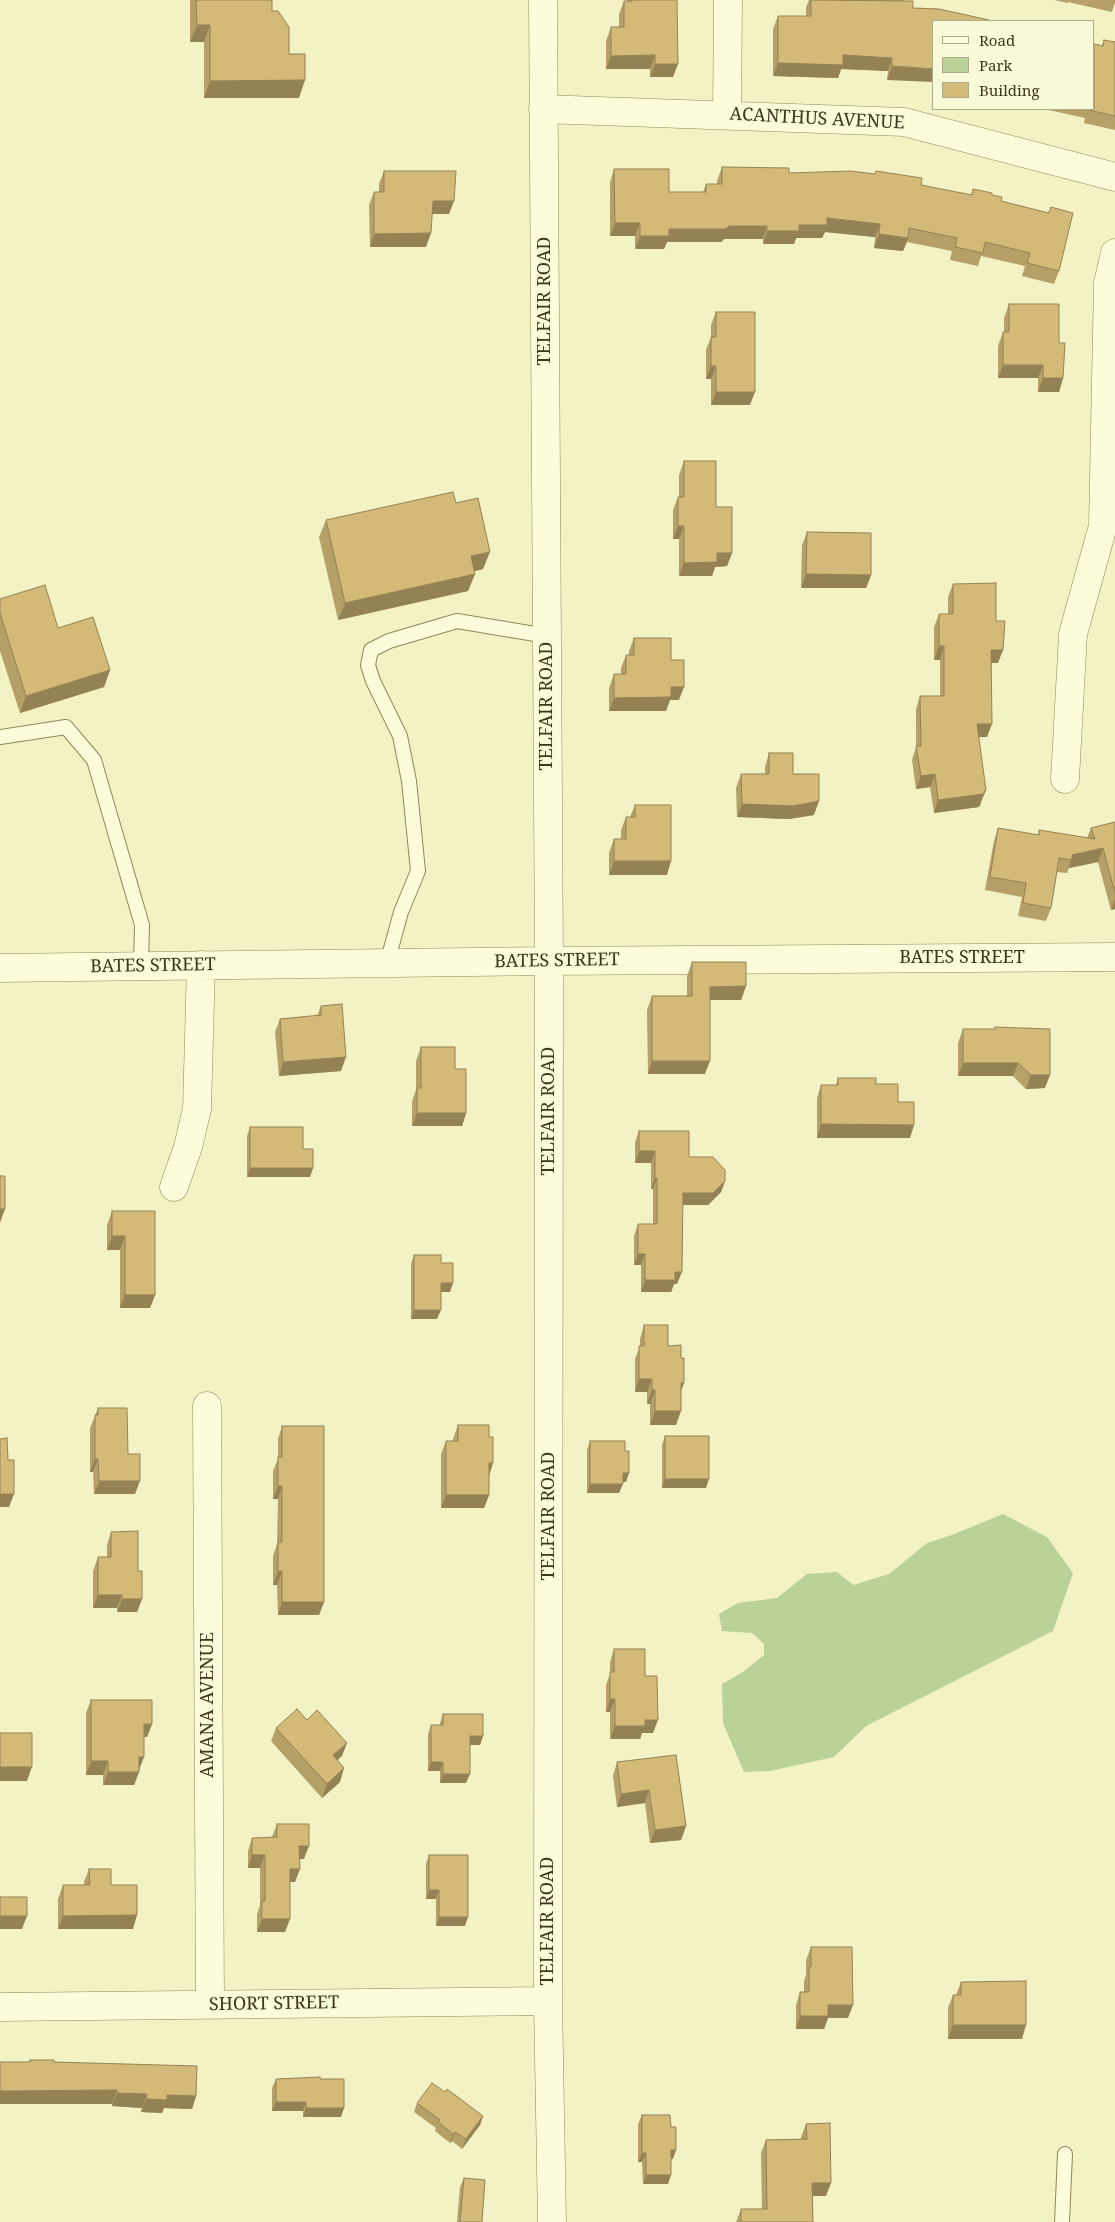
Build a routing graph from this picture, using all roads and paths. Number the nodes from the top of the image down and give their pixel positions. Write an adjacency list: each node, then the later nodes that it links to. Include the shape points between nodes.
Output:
1 (543, 0): 3 (street, TELFAIR ROAD)
2 (728, 0): 4 (street)
3 (543, 109): 4 (street, ACANTHUS AVENUE); 7 (street, TELFAIR ROAD)
4 (727, 114): 5 (street, ACANTHUS AVENUE, via 904,122)
5 (1115, 177)
6 (1115, 253): 9 (street, via 1108,283 1103,526 1073,634)
7 (547, 636): 11 (street, TELFAIR ROAD); 12 (lane, via 457,621 371,650 368,665 373,681 400,736 409,781 418,871 401,912)
8 (0, 737): 14 (lane, via 66,727 94,760 142,925)
9 (1065, 779)
10 (1115, 957): 11 (street, BATES STREET)
11 (549, 961): 12 (street, BATES STREET); 18 (street, TELFAIR ROAD)
12 (387, 963): 13 (street, BATES STREET)
13 (201, 965): 14 (street, BATES STREET); 16 (street, via 197,1109)
14 (141, 966): 15 (street, BATES STREET)
15 (0, 968)
16 (174, 1187)
17 (207, 1406): 19 (street, AMANA AVENUE)
18 (548, 2001): 19 (street, SHORT STREET); 22 (street, TELFAIR ROAD)
19 (210, 2004): 20 (street, SHORT STREET)
20 (0, 2006)
21 (1065, 2154): 23 (lane)
22 (552, 2222)
23 (1062, 2222)

